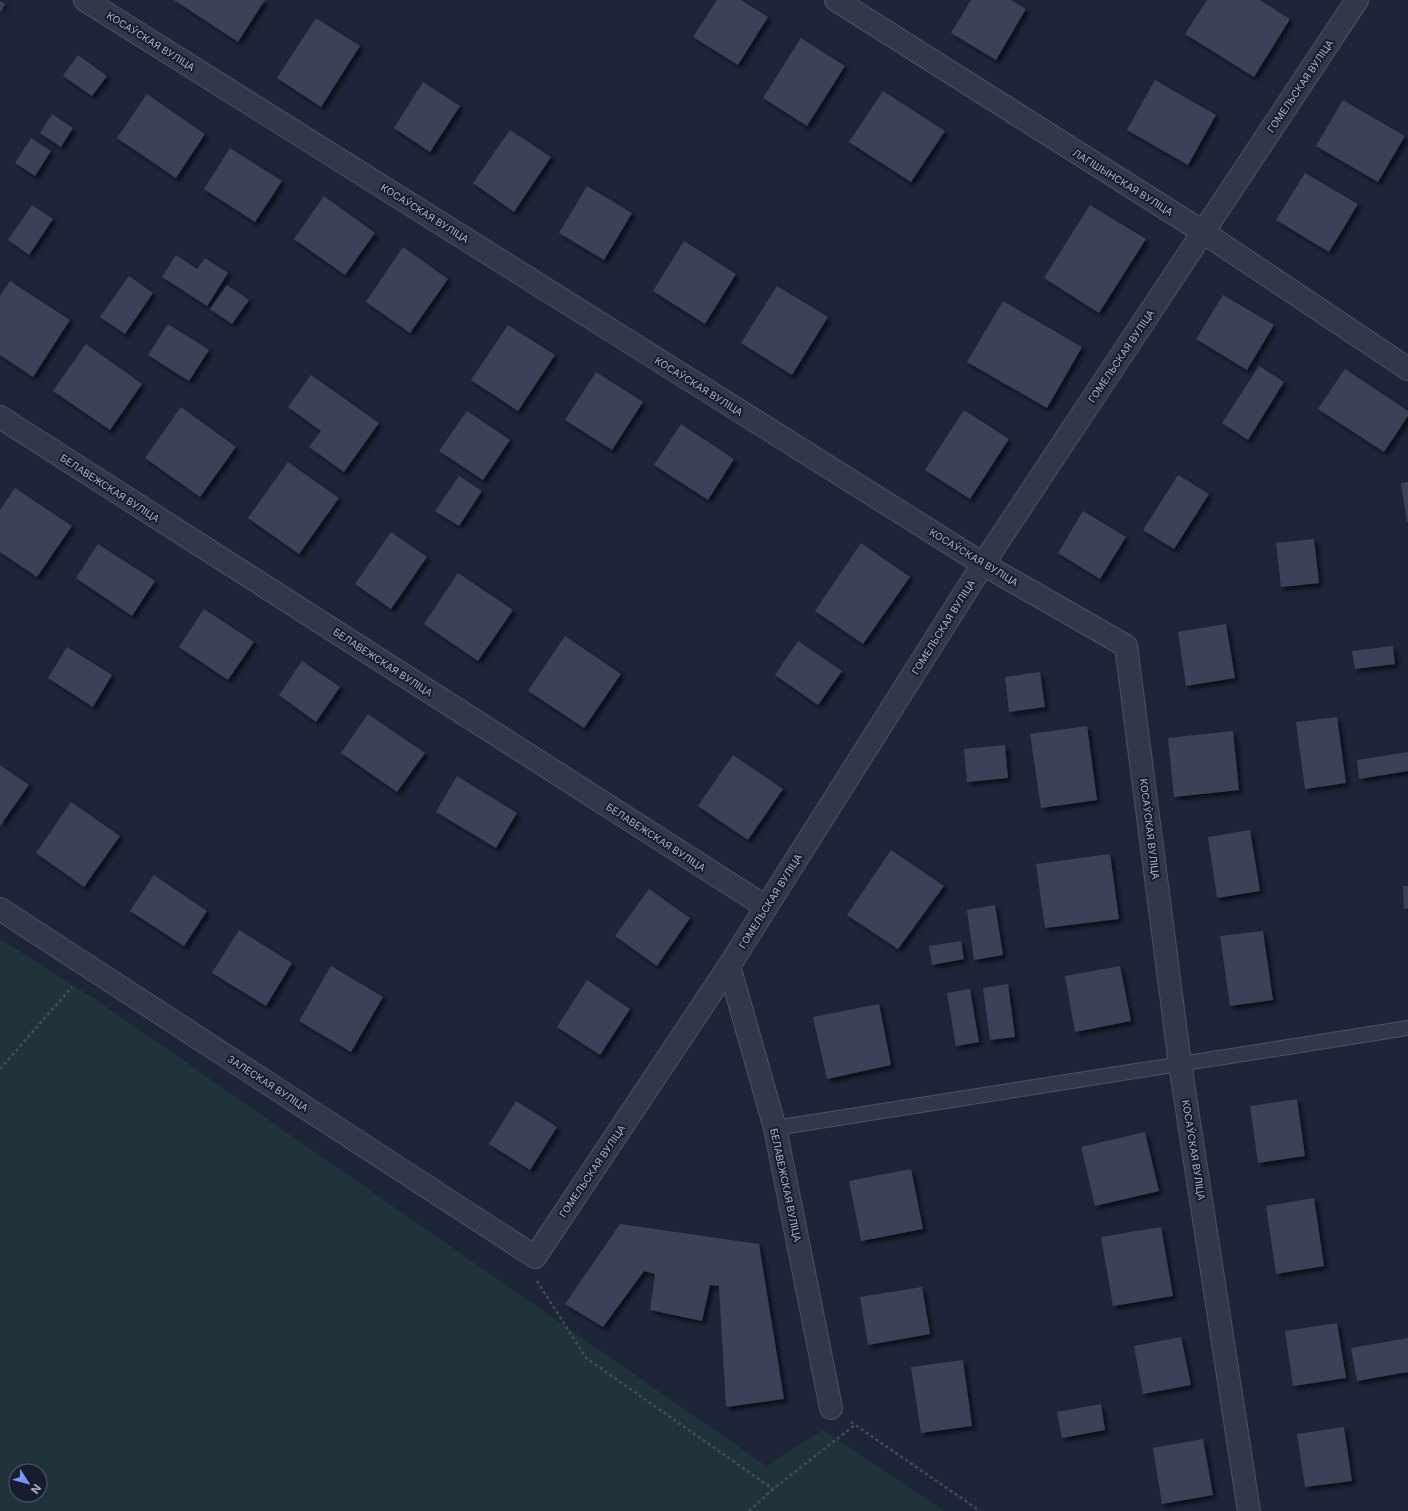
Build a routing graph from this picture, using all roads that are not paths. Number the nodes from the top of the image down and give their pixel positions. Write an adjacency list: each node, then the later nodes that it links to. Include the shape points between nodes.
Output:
1 (85, 0): 7 (street, КОСАЎСКАЯ ВУЛІЦА)
2 (836, 0): 4 (street, ЛАГІШЫНСКАЯ ВУЛІЦА)
3 (1357, 0): 4 (street, ГОМЕЛЬСКАЯ ВУЛІЦА)
4 (1203, 232): 5 (street, ЛАГІШЫНСКАЯ ВУЛІЦА); 7 (street, ГОМЕЛЬСКАЯ ВУЛІЦА)
5 (1408, 368)
6 (0, 417): 8 (street, БЕЛАВЕЖСКАЯ ВУЛІЦА)
7 (983, 564): 8 (street, ГОМЕЛЬСКАЯ ВУЛІЦА); 12 (street, КОСАЎСКАЯ ВУЛІЦА, via 1126,646)
8 (766, 907): 10 (street, ГОМЕЛЬСКАЯ ВУЛІЦА)
9 (0, 909): 14 (street, ЗАЛЕСКАЯ ВУЛІЦА)
10 (728, 966): 13 (street, БЕЛАВЕЖСКАЯ ВУЛІЦА); 14 (street, ГОМЕЛЬСКАЯ ВУЛІЦА)
11 (1408, 1028): 12 (lane)
12 (1180, 1064): 13 (lane); 16 (street, КОСАЎСКАЯ ВУЛІЦА)
13 (775, 1128): 15 (street, БЕЛАВЕЖСКАЯ ВУЛІЦА)
14 (535, 1257)
15 (831, 1408)
16 (1249, 1511)

